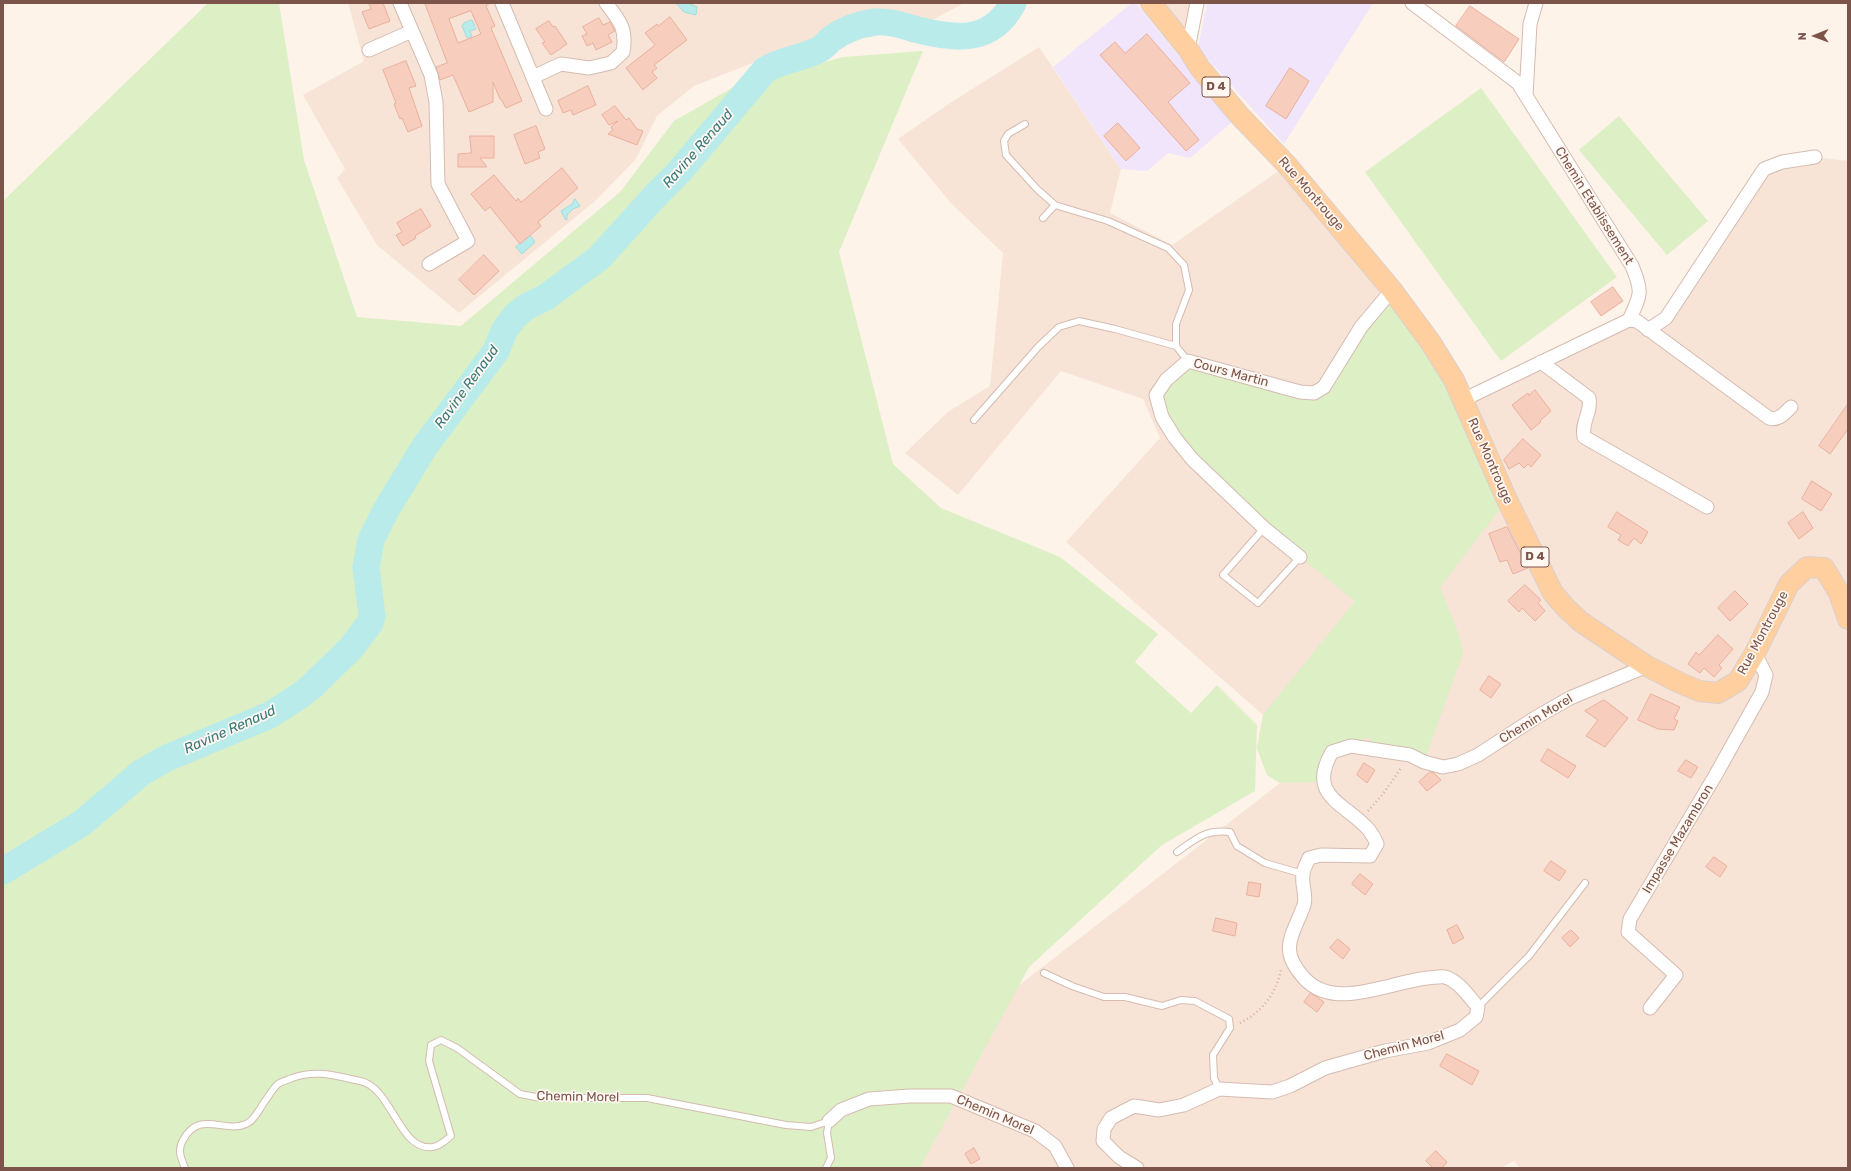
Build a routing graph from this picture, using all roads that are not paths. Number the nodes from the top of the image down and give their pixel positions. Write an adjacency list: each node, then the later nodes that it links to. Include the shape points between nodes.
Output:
1 (400, 3): 8 (street)
2 (502, 3): 11 (street)
3 (606, 3): 11 (street, via 619,20 626,38 623,52 611,63 589,68 561,64)
4 (1151, 3): 9 (main road, Rue Montrouge / D 4)
5 (1197, 3): 9 (street)
6 (1412, 3): 12 (street, Chemin Etablissement, via 1518,83)
7 (1536, 3): 12 (street, via 1530,24)
8 (412, 31): 10 (street); 18 (street, via 430,75 436,102 438,184 468,241)
9 (1188, 49): 19 (main road, Rue Montrouge / D 4, via 1200,68 1239,115 1287,165)
10 (369, 50)
11 (533, 77): 13 (street)
12 (1526, 96): 20 (street, Chemin Etablissement, via 1632,266 1639,282 1640,297)
13 (546, 109)
14 (1025, 124): 16 (lane, via 1006,137 1006,154)
15 (1815, 157): 21 (street, via 1782,162 1764,169 1666,318)
16 (1055, 205): 17 (lane); 22 (lane, via 1108,221 1168,248 1184,265 1189,290 1176,324)
17 (1043, 218)
18 (429, 264)
19 (1392, 290): 23 (street, Cours Martin, via 1361,327 1324,387 1314,393 1300,392); 25 (main road, Rue Montrouge / D 4, via 1431,343 1454,380)
20 (1629, 320): 21 (street, via 1637,321); 24 (street)
21 (1648, 330): 26 (street, via 1768,418 1773,420)
22 (1176, 346): 23 (lane); 27 (lane, via 1079,321 1059,327 1038,347)
23 (1188, 360): 29 (street, Cours Martin, via 1166,380 1156,395 1162,417 1192,459)
24 (1541, 362): 25 (street, via 1471,396); 28 (street, via 1589,398 1591,407 1583,428 1584,437)
25 (1464, 404): 33 (main road, Rue Montrouge / D 4, via 1553,593 1580,622)
26 (1791, 407)
27 (974, 420)
28 (1707, 507)
29 (1264, 528): 30 (street, Cours Martin); 30 (lane, via 1223,575 1258,603)
30 (1300, 557)
31 (1848, 619): 32 (main road, Rue Montrouge / D 4, via 1839,593 1824,568 1807,567 1789,584)
32 (1755, 653): 33 (main road, Rue Montrouge / D 4, via 1738,681 1718,693 1699,691); 39 (street, Impasse Mazambron, via 1766,675 1762,692 1630,919 1628,932 1676,975)
33 (1647, 666): 35 (street, Chemin Morel, via 1570,698 1478,755 1458,764 1444,767 1410,755 1351,746 1332,752 1325,764 1324,782 1331,799 1359,820 1370,831 1377,844 1370,856 1309,858)
34 (1177, 852): 35 (lane, via 1205,833 1230,832 1237,846 1265,863)
35 (1302, 874): 38 (street, via 1305,903 1289,940 1291,956 1298,971 1310,984 1325,992 1344,994 1412,980 1443,977 1454,981)
36 (1585, 883): 38 (lane, via 1529,956)
37 (1044, 973): 40 (lane, via 1104,997 1125,997 1162,1006 1181,1000 1195,1001 1229,1019 1230,1028 1213,1055 1214,1078)
38 (1478, 1007): 40 (street, Chemin Morel, via 1476,1017 1460,1030 1428,1042 1325,1068 1272,1092)
39 (1650, 1008)
40 (1219, 1089): 45 (street, Chemin Morel, via 1184,1105 1159,1110 1134,1106 1111,1118 1104,1129 1103,1141 1119,1157)
41 (829, 1121): 42 (lane, Chemin Morel, via 811,1127 786,1125 647,1098 541,1098 520,1094 457,1048 441,1040 431,1045 429,1061 451,1136 440,1144 433,1147 418,1145 406,1134 378,1092 365,1082 321,1073 305,1073 278,1084 247,1124 233,1127 214,1123 189,1130 181,1143 179,1156); 43 (lane, via 827,1133 831,1158); 44 (street, Chemin Morel, via 841,1110 869,1099 951,1096 1034,1131 1055,1146)
42 (185, 1168)
43 (826, 1168)
44 (1068, 1168)
45 (1137, 1168)

